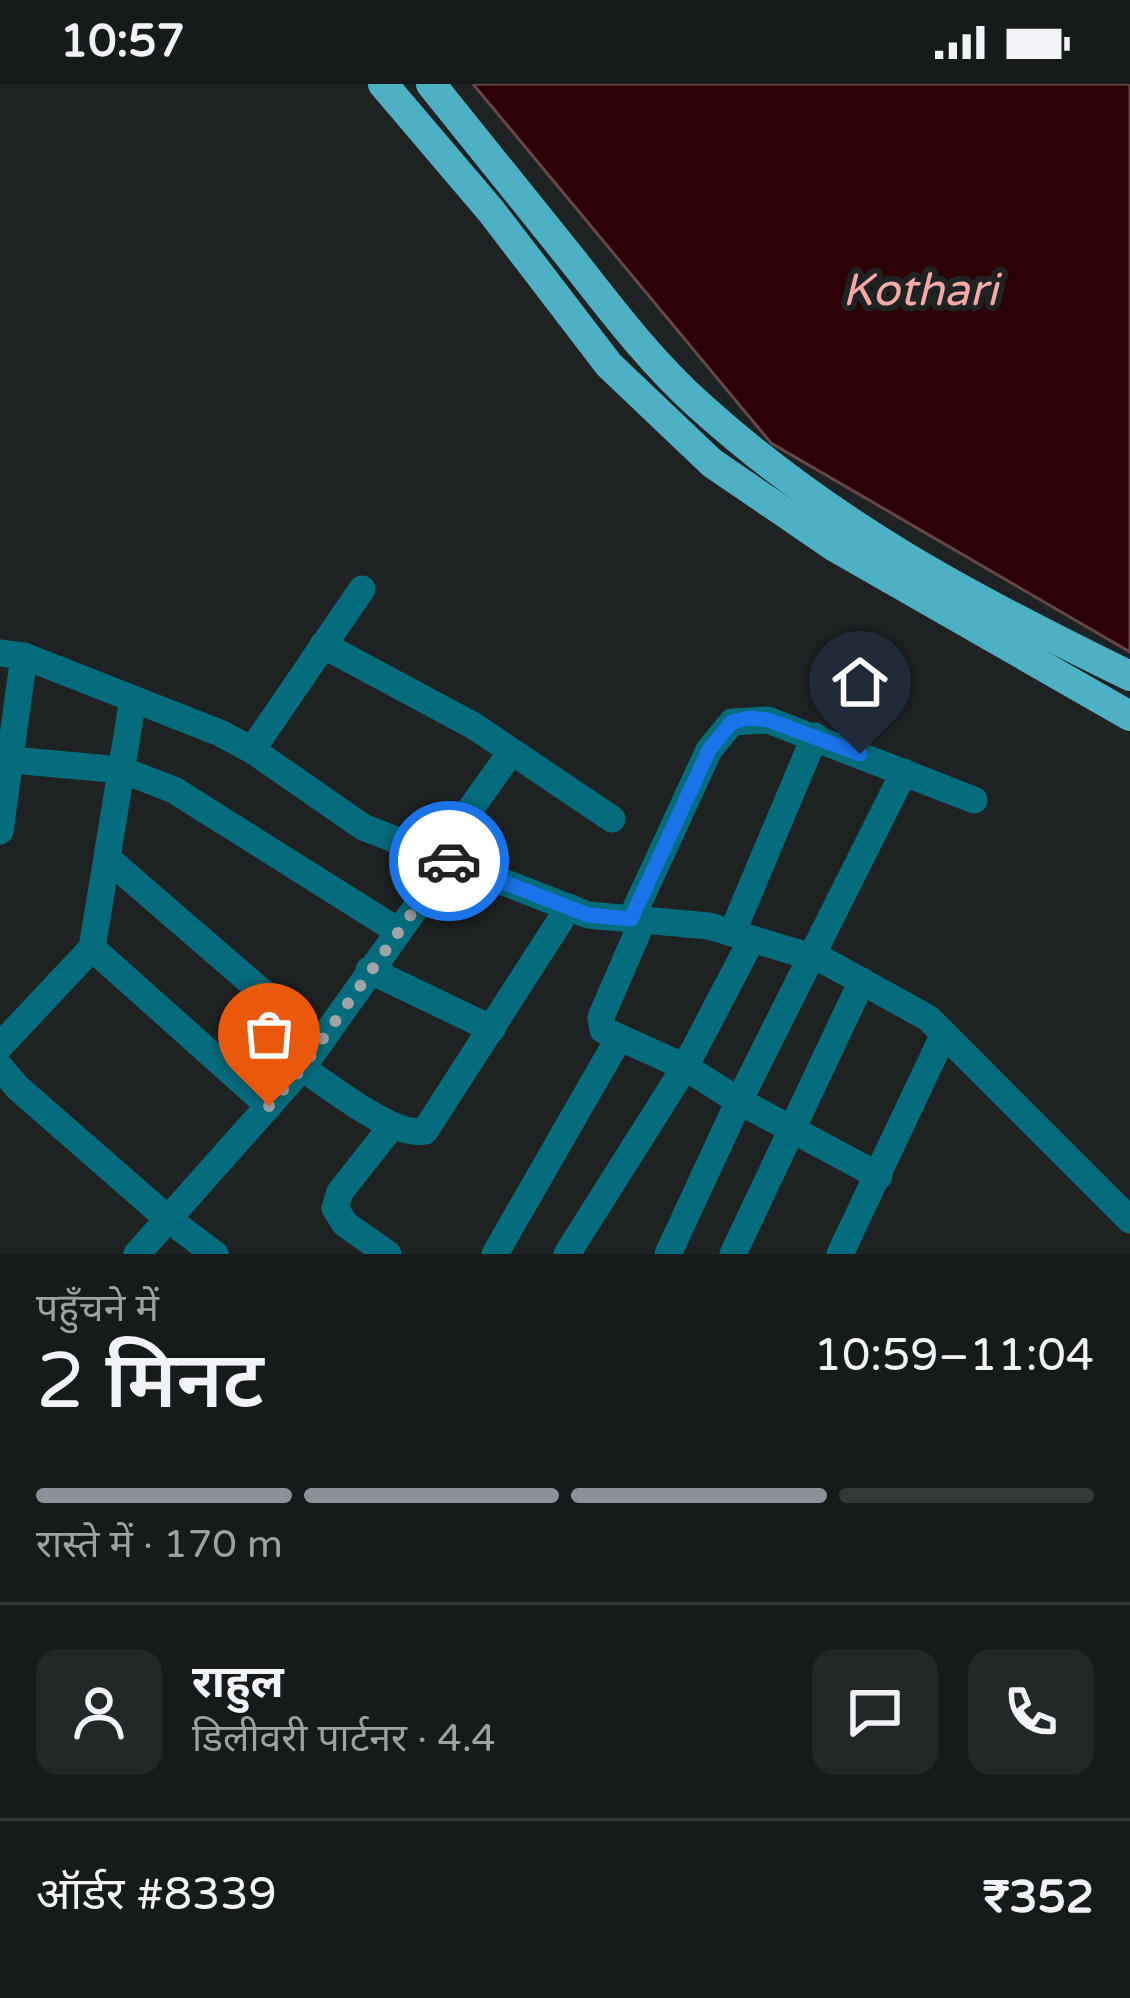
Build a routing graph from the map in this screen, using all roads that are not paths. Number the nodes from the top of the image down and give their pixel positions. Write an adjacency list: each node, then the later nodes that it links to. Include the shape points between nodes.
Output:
1 (382, 84): 3 (main road, via 609,364 712,463)
2 (431, 84): 3 (main road, via 639,344)
3 (841, 535): 5 (main road)
4 (362, 589): 6 (street)
5 (983, 620): 8 (main road); 10 (main road)
6 (323, 645): 12 (street); 13 (street)
7 (12, 655): 9 (street); 14 (street)
8 (1130, 676)
9 (133, 699): 12 (street); 15 (street)
10 (1130, 716)
11 (815, 736): 16 (street); 23 (street, via 749,718 722,730); 25 (street)
12 (252, 750): 20 (street, via 363,826)
13 (511, 752): 18 (street); 20 (street)
14 (5, 759): 15 (street); 19 (street)
15 (122, 770): 21 (street); 24 (street, via 219,815)
16 (904, 772): 17 (street); 27 (street)
17 (974, 800)
18 (613, 819)
19 (0, 830)
20 (443, 858): 22 (street); 24 (street)
21 (108, 859): 26 (street); 33 (street)
22 (569, 908): 23 (street); 30 (street)
23 (637, 919): 25 (street); 32 (street, via 601,1021)
24 (398, 931): 28 (street)
25 (742, 936): 27 (street); 36 (street)
26 (92, 948): 34 (street); 39 (street)
27 (812, 957): 29 (street); 38 (street)
28 (369, 970): 30 (street); 33 (street)
29 (862, 981): 31 (street); 41 (street)
30 (492, 1029): 40 (street, via 425,1131)
31 (944, 1034): 42 (street); 44 (street)
32 (619, 1038): 36 (street); 48 (street)
33 (320, 1042): 37 (street)
34 (0, 1046)
35 (0, 1067): 43 (street)
36 (685, 1067): 38 (street); 49 (street)
37 (302, 1068): 39 (street); 40 (street)
38 (739, 1101): 41 (street); 50 (street)
39 (269, 1106): 43 (street)
40 (392, 1126): 47 (street, via 334,1208)
41 (791, 1130): 42 (street); 51 (street)
42 (879, 1176): 52 (street)
43 (169, 1219): 45 (street); 46 (street)
44 (1130, 1220)
45 (137, 1254)
46 (215, 1254)
47 (388, 1254)
48 (496, 1254)
49 (567, 1254)
50 (668, 1254)
51 (733, 1254)
52 (840, 1254)

